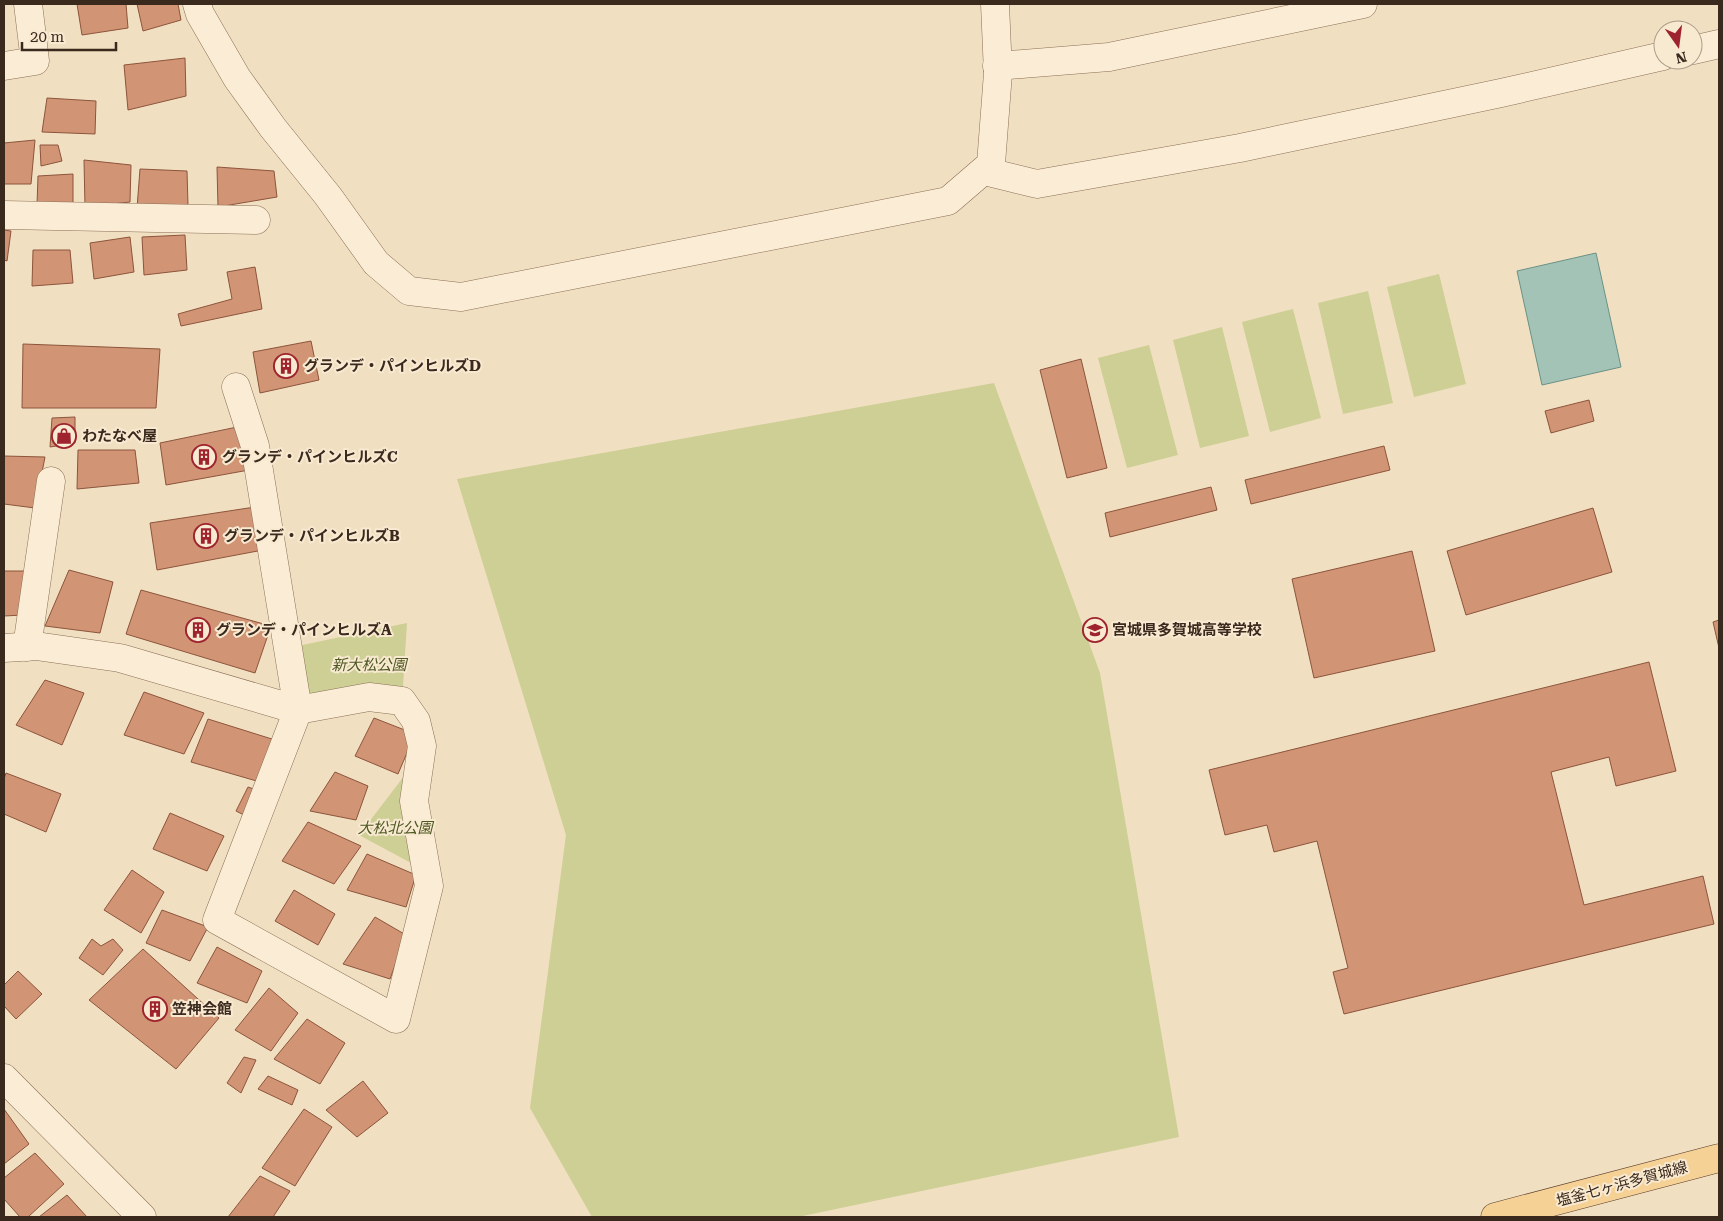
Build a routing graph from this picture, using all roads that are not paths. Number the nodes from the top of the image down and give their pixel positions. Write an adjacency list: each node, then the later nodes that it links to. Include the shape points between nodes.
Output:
1 (28, 4): 8 (street, via 35,61)
2 (197, 4): 10 (street, via 237,78 273,128 376,263 409,291 461,297 948,201)
3 (995, 4): 9 (street)
4 (1363, 4): 9 (street, via 1109,57)
5 (1719, 44): 6 (street)
6 (1703, 48)
7 (1653, 58): 10 (street, via 1240,148 1036,184)
8 (4, 66)
9 (998, 66): 10 (street, via 991,164)
10 (984, 170)
11 (4, 215): 12 (street)
12 (256, 220)
13 (236, 387): 16 (street, via 256,446)
14 (51, 481): 15 (street)
15 (15, 648): 16 (street, via 36,646 120,658)
16 (298, 710): 16 (street, via 217,920 396,1019 429,886 414,801 422,746 416,721 402,701 369,697)
17 (4, 1078): 19 (street)
18 (1719, 1158): 20 (main road, 塩釜七ヶ浜多賀城線)
19 (142, 1217)
20 (1495, 1217)

